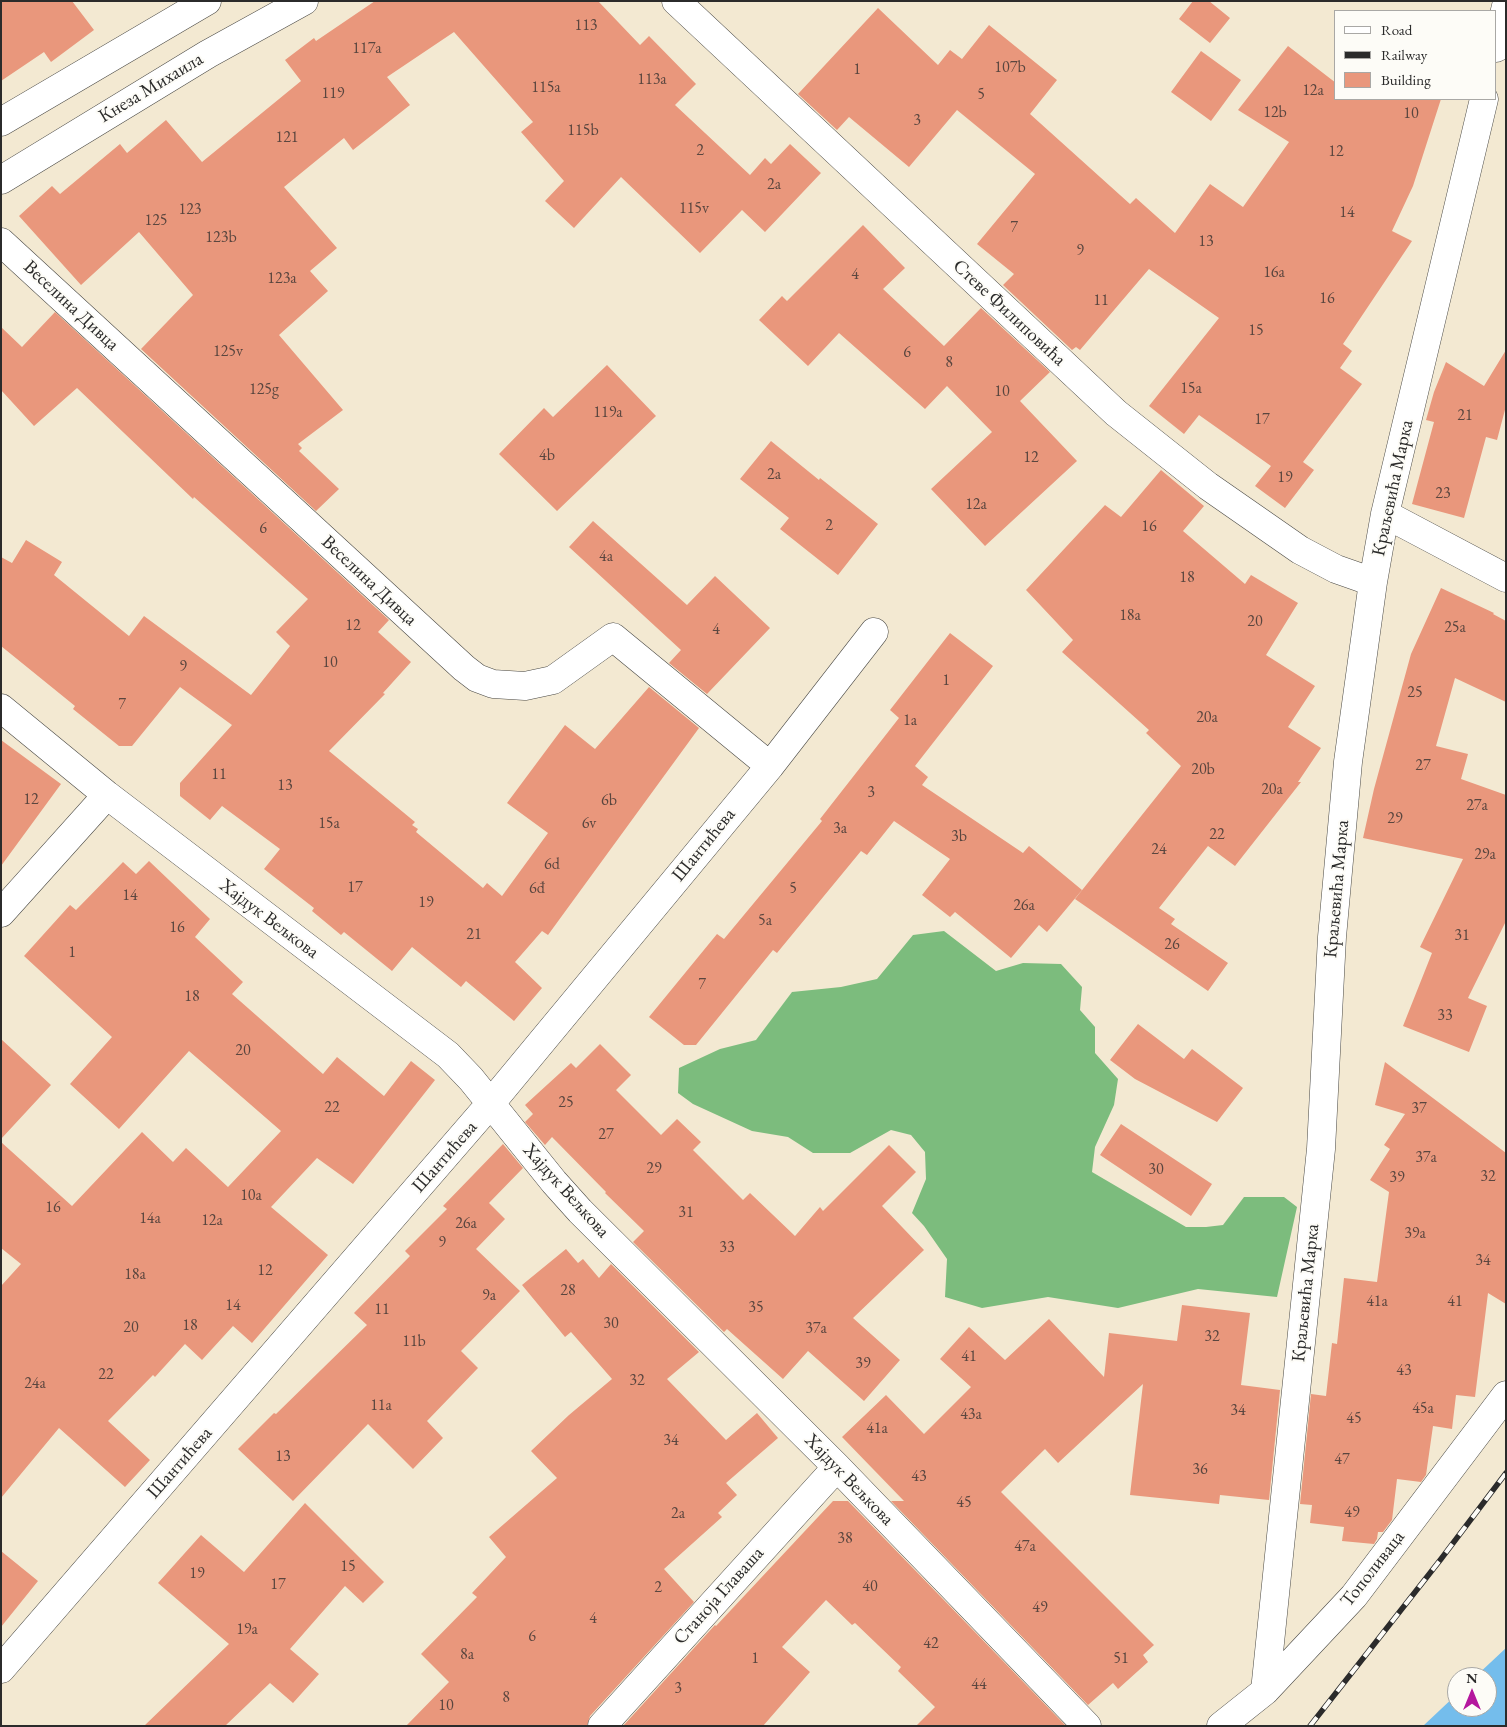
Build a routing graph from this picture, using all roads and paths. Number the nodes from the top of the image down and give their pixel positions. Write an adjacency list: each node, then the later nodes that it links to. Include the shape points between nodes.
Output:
1 (207, 1): 7 (street)
2 (304, 1): 8 (street, Кнеза Михаила, via 208,54)
3 (676, 1): 12 (street, Стеве Филиповића, via 1116,413 1208,486 1300,550 1336,569)
4 (1506, 6): 5 (street)
5 (1497, 44)
6 (1484, 100): 10 (street, Краљевића Марка)
7 (1, 122)
8 (1, 180)
9 (1, 242): 15 (street, Веселина Дивца, via 477,678 494,684 525,686 553,680 613,637)
10 (1385, 514): 11 (street); 12 (street, Краљевића Марка)
11 (1506, 578)
12 (1373, 582): 22 (street, Краљевића Марка, via 1348,762 1332,937 1321,1149)
13 (874, 632): 15 (street, Шантићева)
14 (1, 708): 16 (street, Хајдук Вељкова)
15 (770, 766): 18 (street, Шантићева)
16 (107, 796): 17 (street); 18 (street, Хајдук Вељкова, via 448,1055)
17 (1, 913)
18 (491, 1103): 20 (street, Хајдук Вељкова, via 580,1211); 21 (street, Шантићева)
19 (1506, 1395): 22 (street, Тополиваца, via 1354,1596)
20 (837, 1467): 23 (street, Станоја Главаша); 24 (street, Хајдук Вељкова)
21 (1, 1669)
22 (1265, 1691): 25 (street, Тополиваца)
23 (602, 1726)
24 (1087, 1726)
25 (1221, 1726)

